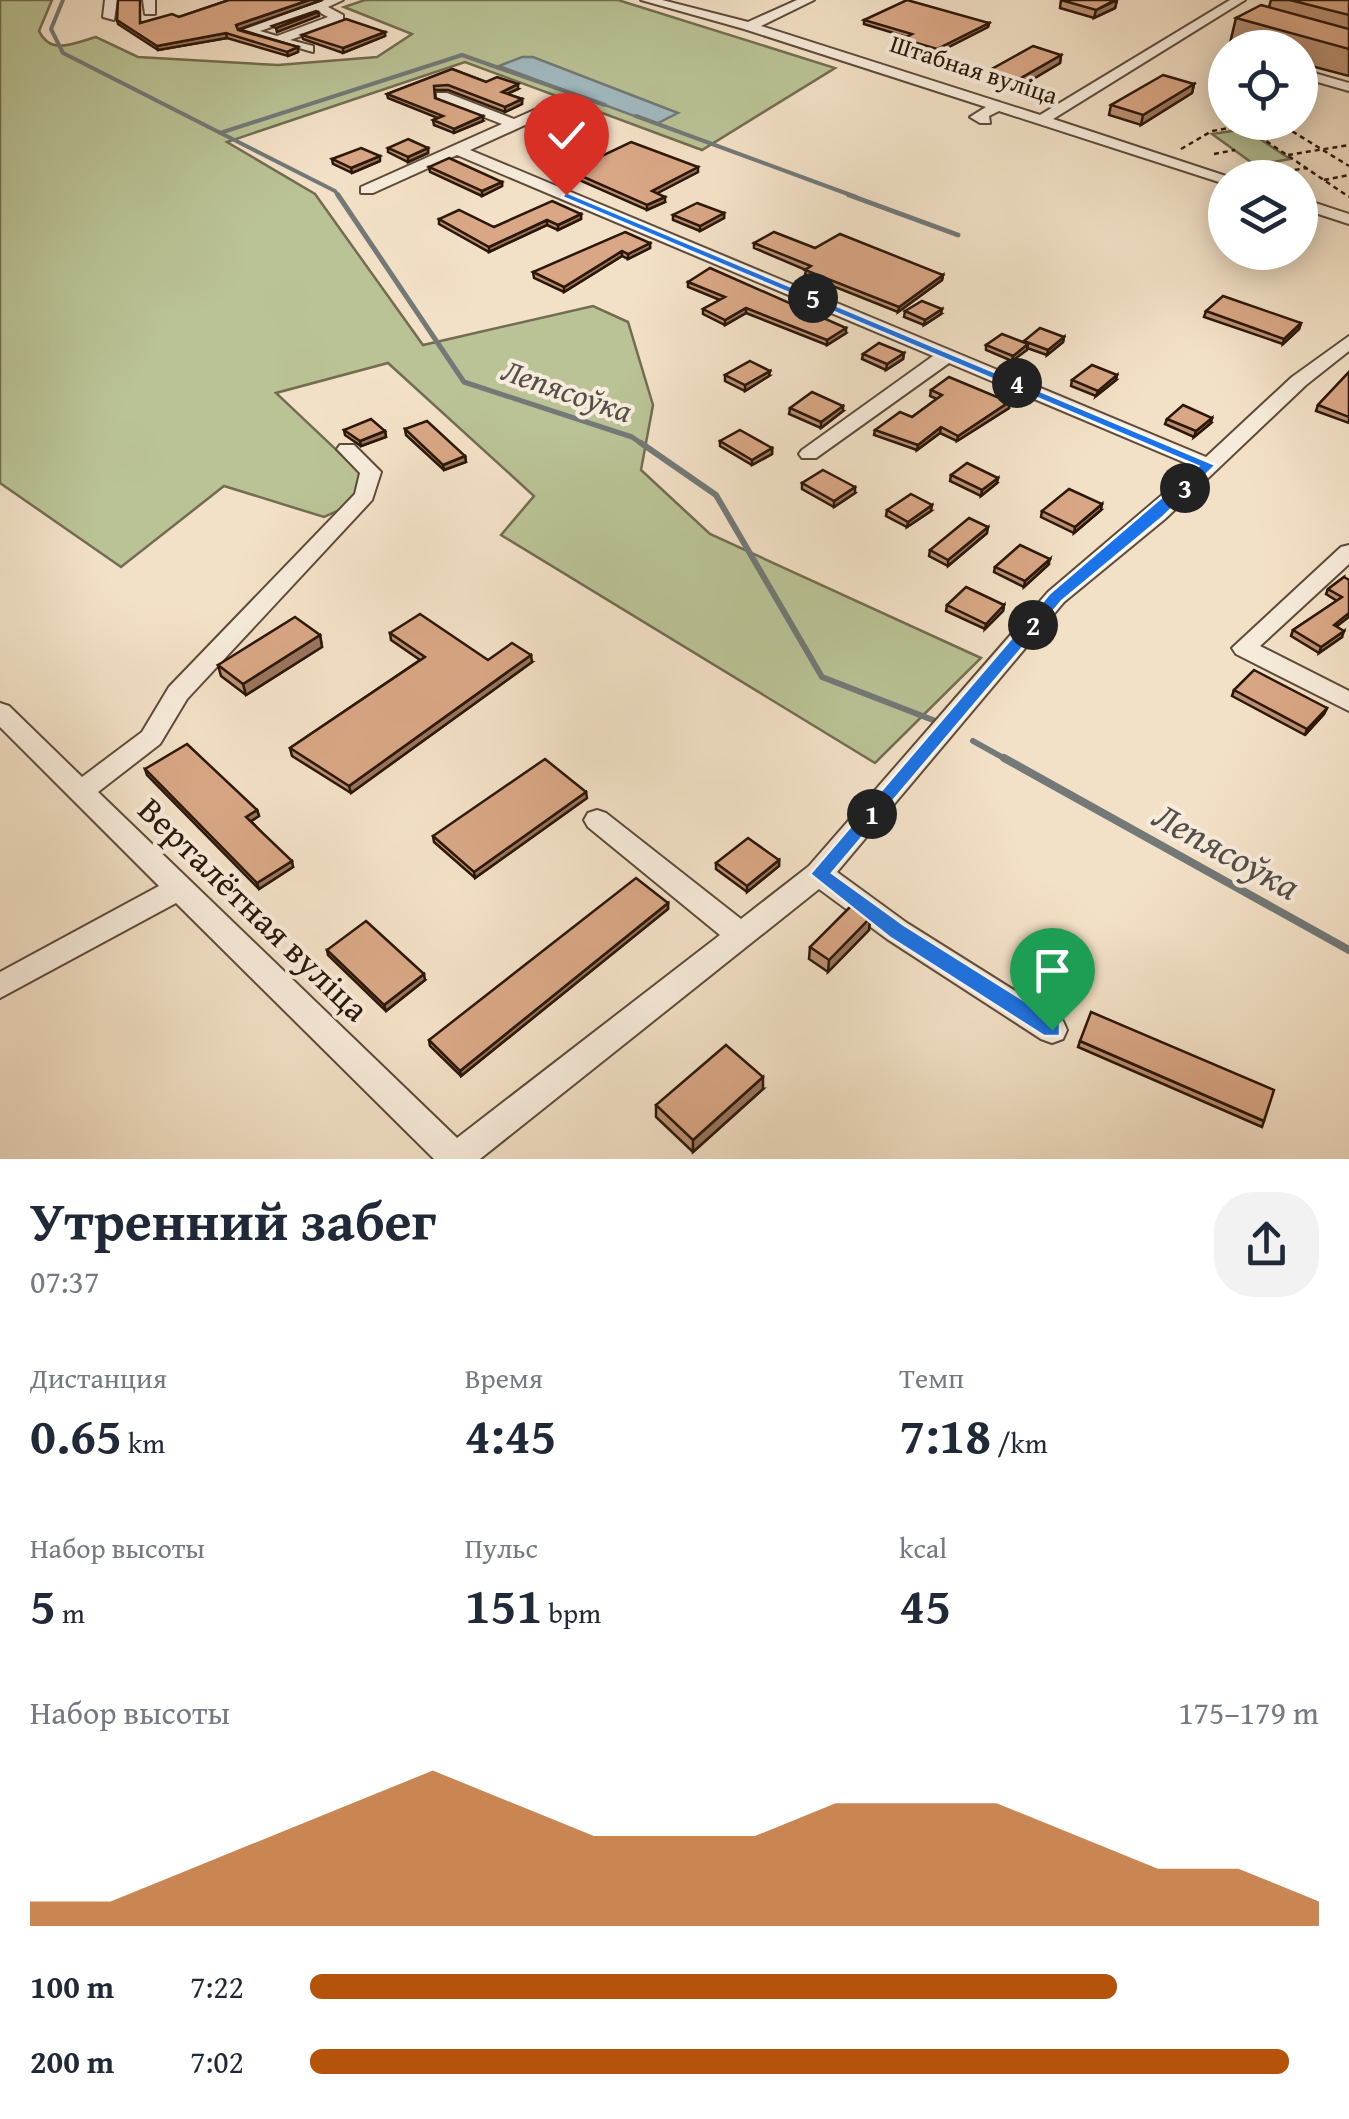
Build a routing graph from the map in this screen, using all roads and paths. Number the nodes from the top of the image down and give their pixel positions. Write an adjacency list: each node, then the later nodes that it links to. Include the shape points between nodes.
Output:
1 (111, 0): 7 (street)
2 (337, 0): 6 (street)
3 (647, 0): 8 (street, Штабная вуліца)
4 (808, 0): 8 (street)
5 (1239, 0): 17 (street)
6 (317, 6): 9 (street, via 338,18); 9 (street, via 247,31)
7 (109, 18)
8 (749, 26): 15 (street, Штабная вуліца)
9 (277, 40): 10 (street)
10 (308, 49)
11 (1318, 78): 12 (street)
12 (1349, 87)
13 (442, 96): 18 (street)
14 (555, 106): 18 (street)
15 (998, 106): 16 (street, via 977,117); 17 (street, Штабная вуліца)
16 (985, 120)
17 (1040, 120): 28 (street, Штабная вуліца)
18 (515, 124): 23 (street)
19 (1208, 133): 28 (path)
20 (1265, 140): 27 (path)
21 (1307, 140): 25 (path)
22 (1349, 146): 25 (path)
23 (458, 150): 35 (street); 40 (street)
24 (1235, 150): 26 (path)
25 (1324, 150): 27 (path); 30 (path)
26 (1214, 154)
27 (1288, 155): 29 (path)
28 (1164, 160): 31 (street, Штабная вуліца)
29 (1295, 160)
30 (1349, 166)
31 (1208, 174)
32 (1318, 176): 34 (path)
33 (1349, 176): 34 (path)
34 (1324, 180): 36 (path)
35 (368, 190)
36 (1349, 197)
37 (1318, 210): 38 (street)
38 (1349, 219)
39 (1349, 342): 43 (street)
40 (949, 354): 42 (street); 43 (street)
41 (347, 450): 47 (street, via 372,472 366,496 178,693 151,738)
42 (809, 454)
43 (1208, 465): 49 (street, via 1056,597)
44 (1349, 552): 45 (street, via 1244,648)
45 (1349, 702)
46 (0, 712): 47 (street, Верталётная вуліца)
47 (80, 792): 50 (street, Верталётная вуліца)
48 (597, 820): 51 (street)
49 (820, 874): 51 (street); 53 (street)
50 (178, 888): 52 (street); 54 (street, Верталётная вуліца)
51 (742, 936): 54 (street)
52 (0, 986)
53 (1052, 1030)
54 (455, 1159)

